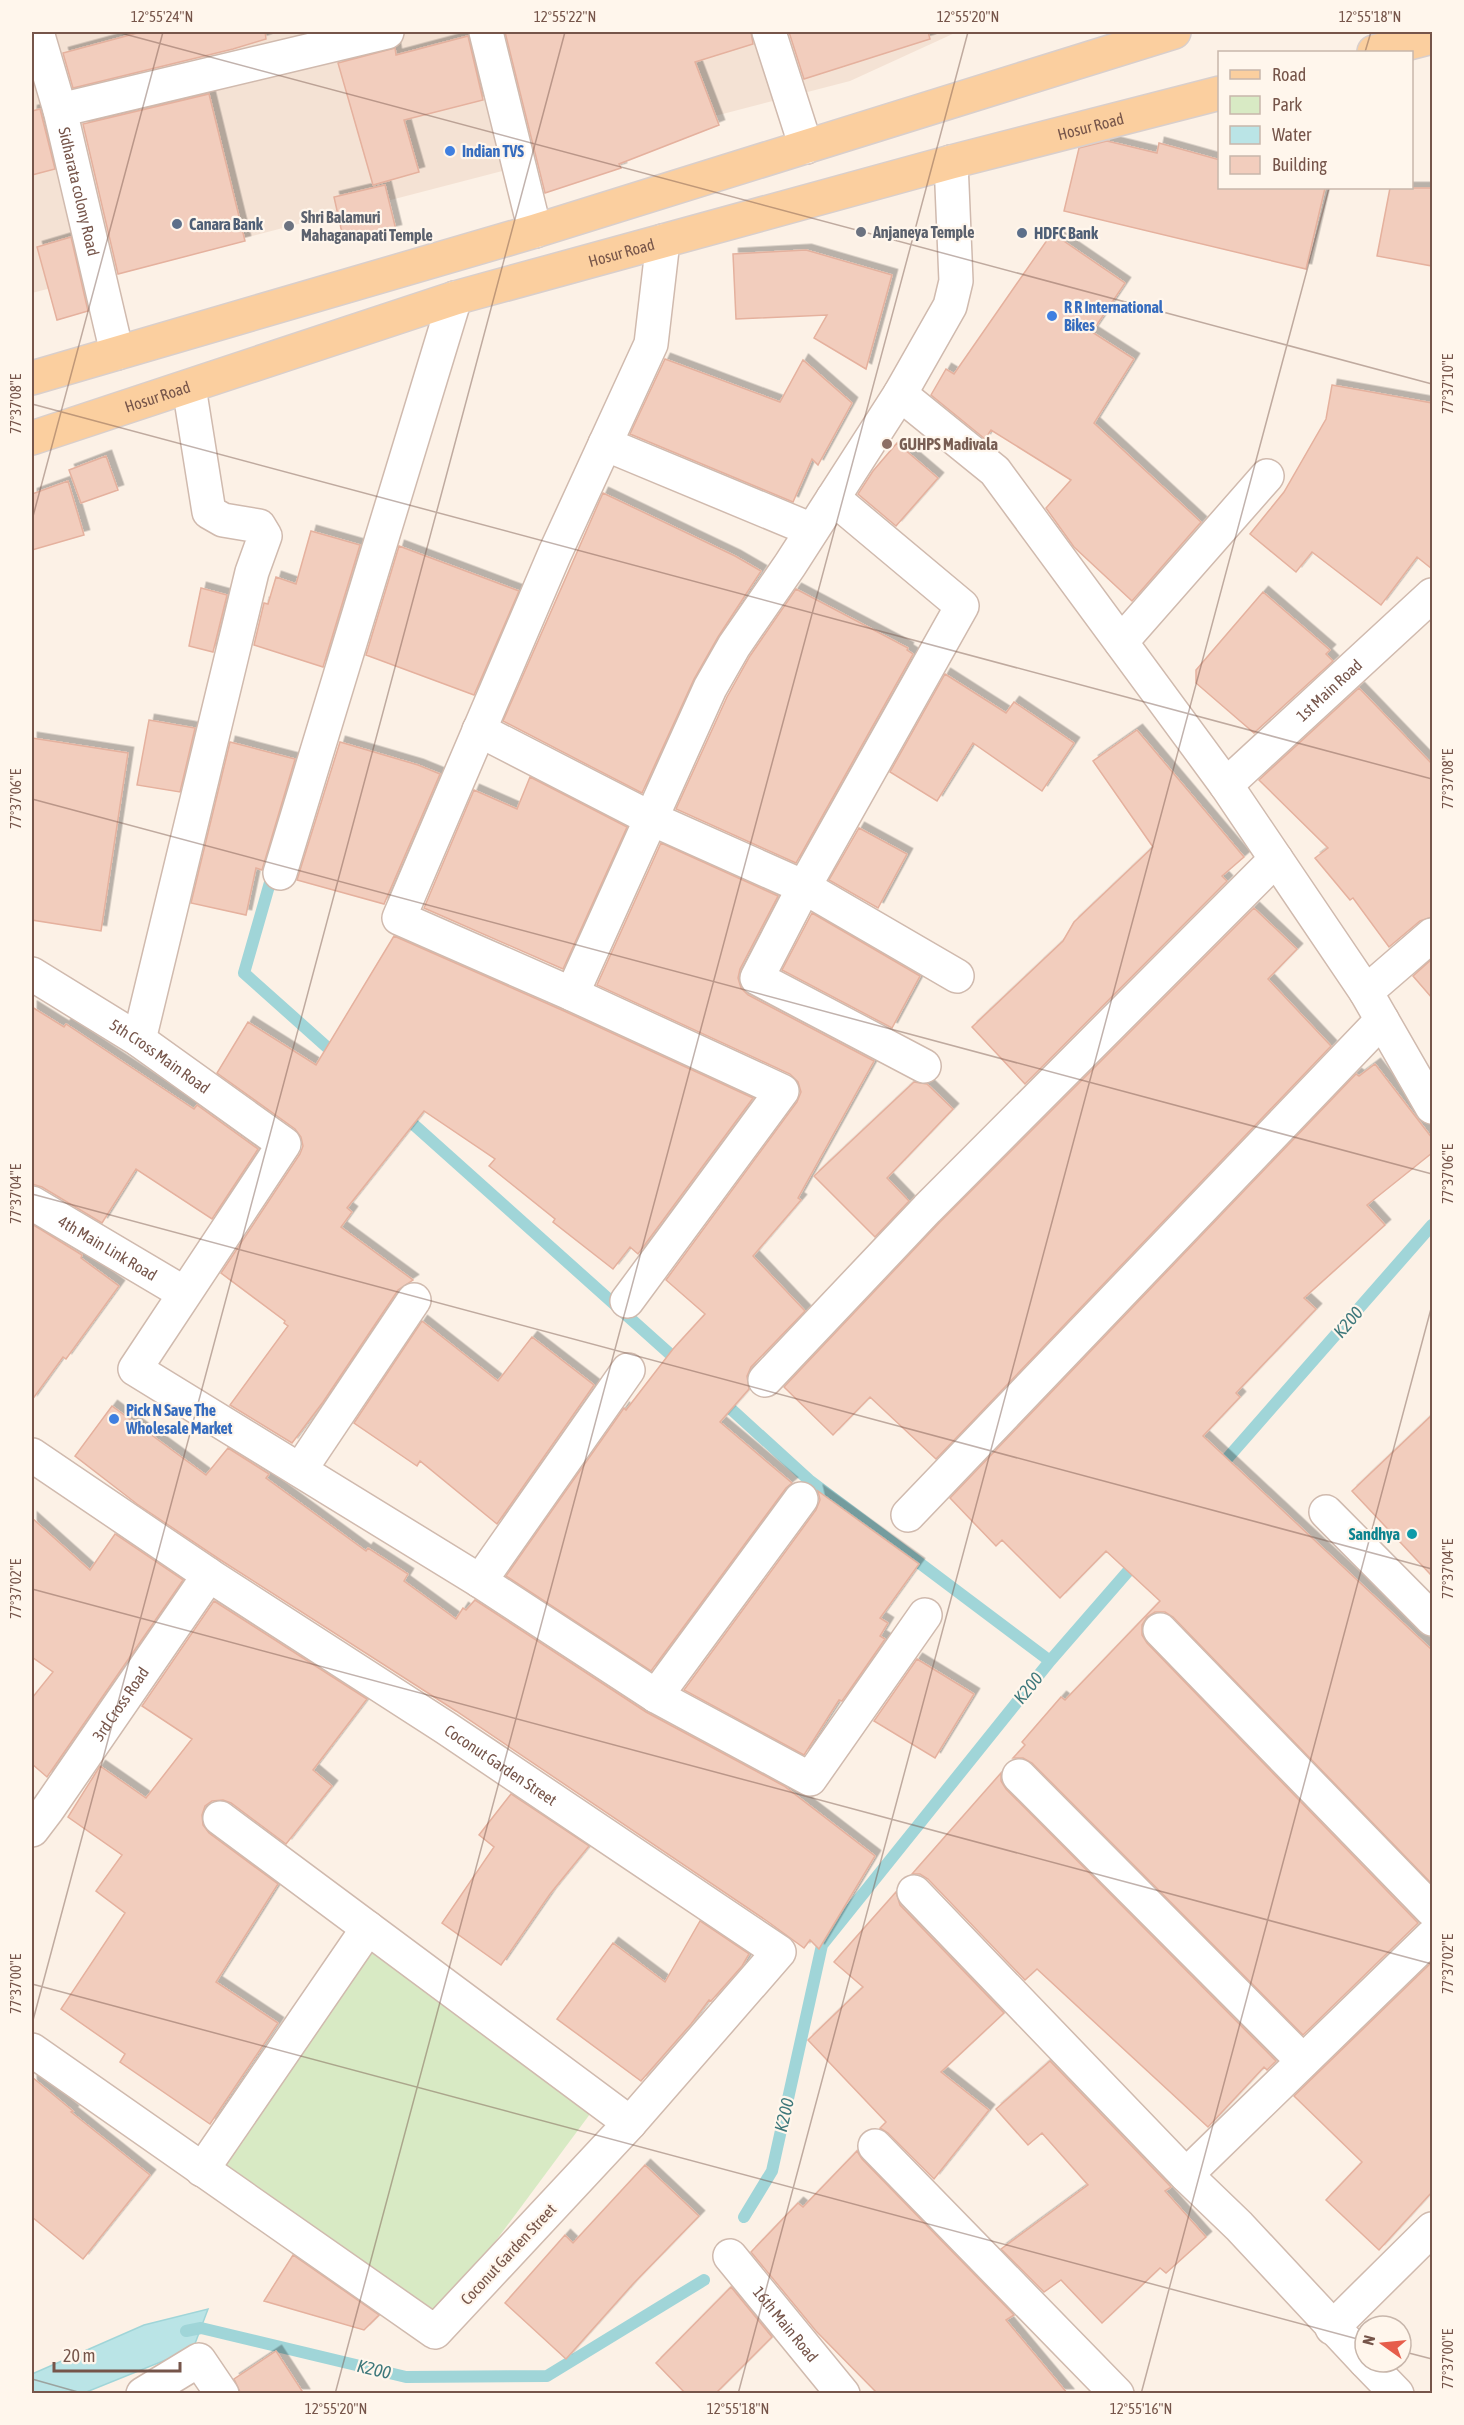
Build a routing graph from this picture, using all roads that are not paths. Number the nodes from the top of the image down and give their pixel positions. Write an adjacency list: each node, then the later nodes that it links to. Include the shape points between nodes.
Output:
1 (37, 32): 9 (street, Sidharata colony Road)
2 (387, 32): 9 (street)
3 (486, 32): 12 (street)
4 (769, 32): 10 (street)
5 (1174, 32): 10 (main road)
6 (1432, 39): 7 (main road)
7 (1378, 51)
8 (1218, 94): 11 (main road, Hosur Road)
9 (60, 110): 15 (street, Sidharata colony Road)
10 (806, 147): 12 (main road)
11 (951, 162): 13 (main road, Hosur Road); 18 (street, via 956,281 950,306)
12 (535, 231): 15 (main road)
13 (663, 241): 14 (main road, Hosur Road); 20 (street, via 651,344)
14 (455, 298): 17 (main road, Hosur Road); 30 (street)
15 (117, 352): 16 (main road)
16 (32, 378)
17 (189, 387): 19 (main road, Hosur Road); 38 (street, via 209,512 223,520 259,526 265,536 252,572)
18 (900, 394): 22 (street); 25 (street, via 995,471)
19 (32, 438)
20 (605, 444): 23 (street); 26 (street)
21 (1267, 476): 25 (street)
22 (833, 498): 23 (street); 31 (street, via 962,606)
23 (812, 530): 28 (street, via 710,688)
24 (1432, 596): 27 (street, 1st Main Road)
25 (1121, 642): 27 (street)
26 (479, 730): 28 (street); 36 (street, via 399,918)
27 (1226, 785): 29 (street)
28 (651, 819): 31 (street); 36 (street)
29 (1276, 859): 35 (street); 46 (street, via 927,1209)
30 (280, 873)
31 (804, 887): 34 (street); 39 (street, via 757,978)
32 (1432, 935): 35 (street)
33 (32, 974): 38 (street, 5th Cross Main Road)
34 (957, 976)
35 (1366, 992): 37 (street)
36 (573, 994): 44 (street, via 782,1091)
37 (1382, 1020): 40 (street); 51 (street)
38 (139, 1040): 42 (street, 5th Cross Main Road, via 284,1144)
39 (924, 1066)
40 (1430, 1102)
41 (32, 1203): 42 (street, 4th Main Link Road)
42 (184, 1293): 48 (street, via 135,1369)
43 (414, 1300): 48 (street)
44 (627, 1301)
45 (628, 1370): 53 (street)
46 (765, 1380)
47 (32, 1455): 52 (street, Coconut Garden Street)
48 (300, 1470): 53 (street)
49 (801, 1499): 57 (street)
50 (1326, 1512): 55 (street)
51 (909, 1515)
52 (209, 1575): 59 (street, 3rd Cross Road); 67 (street, Coconut Garden Street, via 446,1728 779,1952)
53 (480, 1581): 57 (street)
54 (926, 1615): 57 (street, via 810,1779)
55 (1432, 1618)
56 (1160, 1630): 62 (street)
57 (656, 1696)
58 (1019, 1776): 66 (street)
59 (37, 1809)
60 (220, 1818): 63 (street)
61 (914, 1892): 70 (street)
62 (1432, 1910)
63 (368, 1928): 67 (street); 69 (street)
64 (1432, 1936): 66 (street)
65 (32, 2050): 69 (street)
66 (1303, 2061): 70 (street)
67 (630, 2123): 69 (street, Coconut Garden Street, via 435,2332)
68 (875, 2146): 79 (street)
69 (202, 2169)
70 (1186, 2175): 73 (street, via 1239,2226)
71 (1432, 2229): 73 (street)
72 (730, 2256): 78 (street, 16th Main Road)
73 (1332, 2328): 74 (street)
74 (1353, 2350)
75 (1377, 2374): 80 (street)
76 (143, 2394): 77 (street, via 199,2360)
77 (222, 2394)
78 (843, 2394)
79 (1117, 2394)
80 (1397, 2394)

